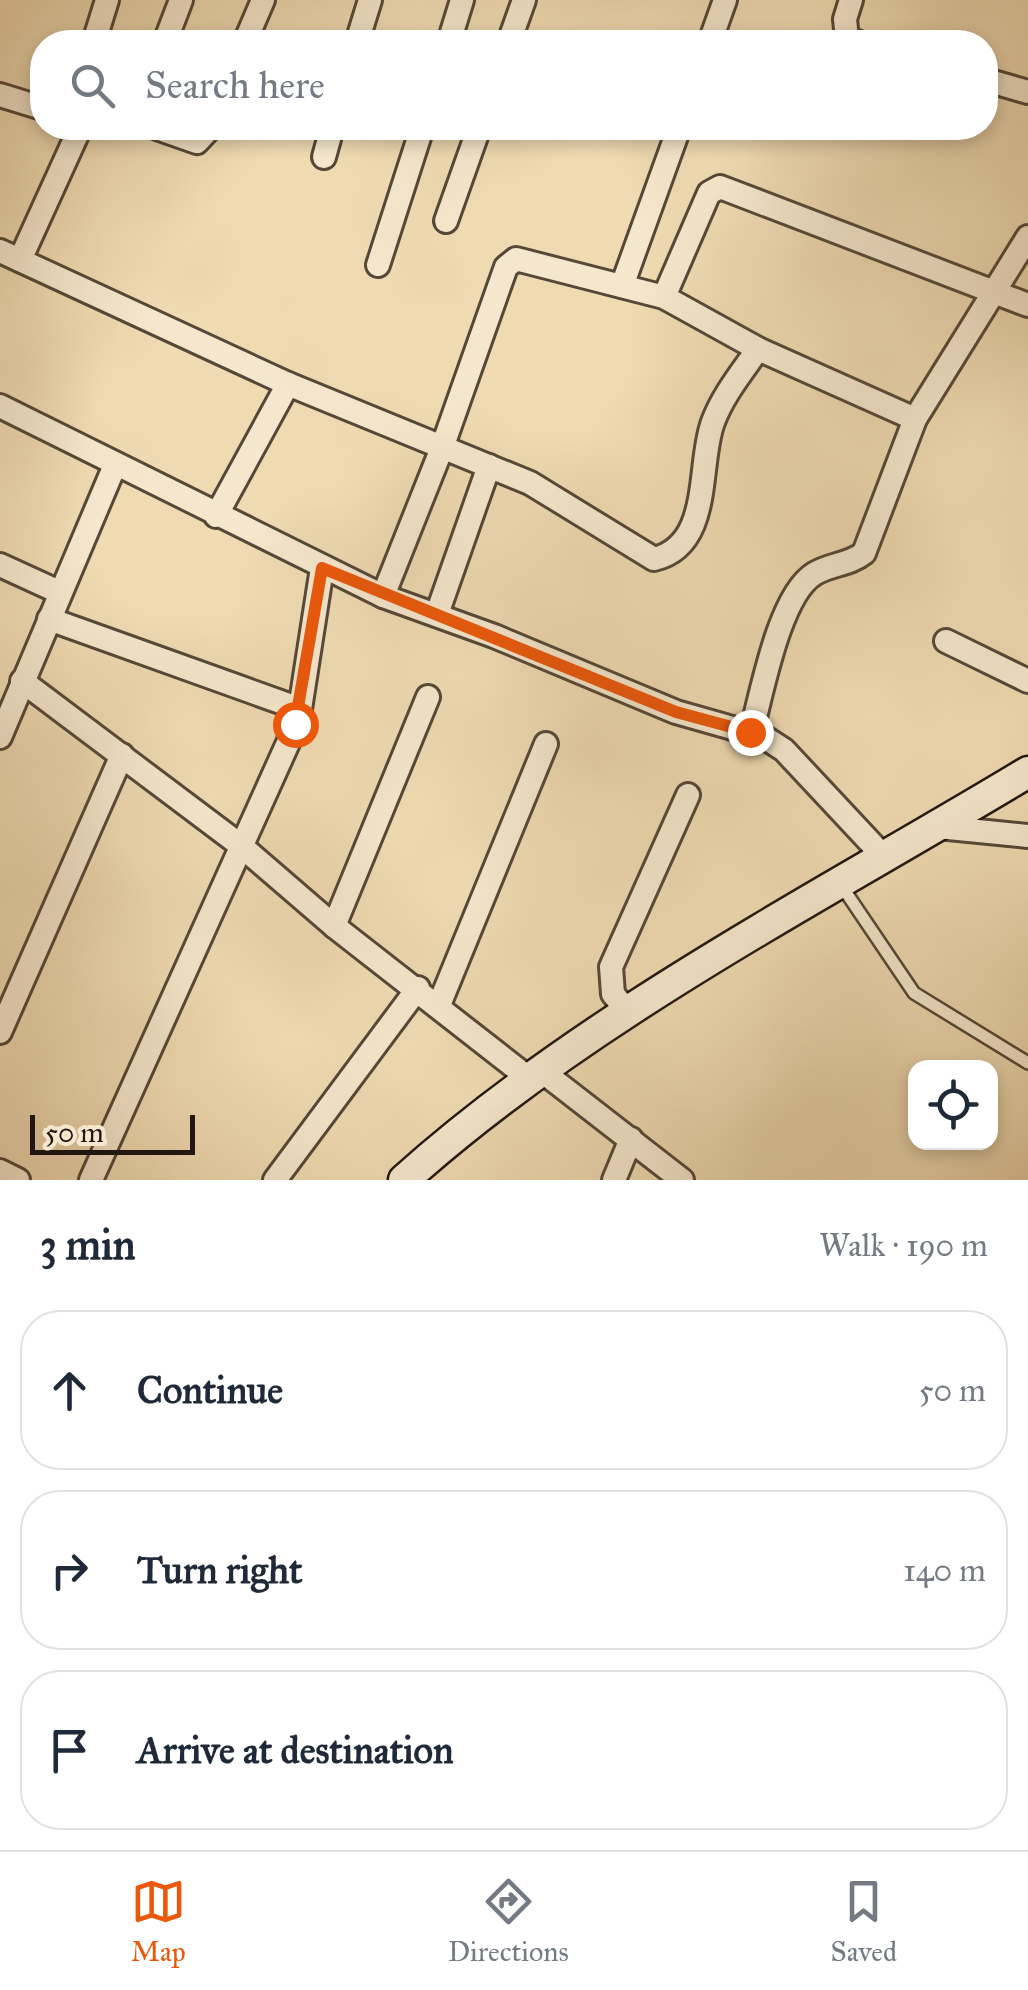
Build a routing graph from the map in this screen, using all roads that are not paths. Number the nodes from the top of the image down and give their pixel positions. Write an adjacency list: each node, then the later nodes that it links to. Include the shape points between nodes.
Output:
1 (107, 0): 9 (street)
2 (181, 0): 10 (street)
3 (263, 0): 11 (street)
4 (370, 0): 12 (street)
5 (462, 0): 13 (street)
6 (524, 0): 14 (street)
7 (725, 0): 15 (street)
8 (851, 0): 16 (street)
9 (98, 30)
10 (169, 30)
11 (251, 30)
12 (361, 30)
13 (453, 30)
14 (513, 30)
15 (714, 30)
16 (844, 30)
17 (998, 83): 18 (street)
18 (1028, 92)
19 (0, 95): 20 (street)
20 (30, 104)
21 (73, 140): 29 (street)
22 (329, 140): 26 (street)
23 (418, 140): 30 (street)
24 (475, 140): 27 (street)
25 (675, 140): 31 (street)
26 (324, 157)
27 (446, 221)
28 (1028, 237): 32 (street)
29 (10, 256): 36 (street)
30 (378, 265)
31 (622, 286): 33 (street); 39 (street, via 511,262)
32 (998, 292): 33 (street, via 720,187 709,193); 34 (street); 38 (street)
33 (664, 297): 35 (street)
34 (1028, 305)
35 (758, 348): 38 (street); 41 (street, via 711,426 696,519 664,556 647,556)
36 (288, 384): 39 (street); 42 (street)
37 (0, 406): 40 (street)
38 (916, 419): 54 (street, via 864,553 816,572 798,588)
39 (442, 448): 41 (street); 46 (street)
40 (114, 466): 42 (street); 45 (street)
41 (489, 466): 47 (street)
42 (216, 516): 44 (street)
43 (0, 565): 45 (street)
44 (322, 568): 46 (street); 53 (street)
45 (58, 592): 48 (street)
46 (383, 596): 47 (street)
47 (437, 614): 54 (street, via 676,712)
48 (49, 619): 50 (street); 53 (street)
49 (946, 641): 51 (street)
50 (22, 681): 55 (street); 57 (street)
51 (1028, 681)
52 (428, 697): 65 (street)
53 (300, 710): 62 (street)
54 (750, 732): 63 (street, via 784,750)
55 (0, 734)
56 (546, 744): 67 (street)
57 (122, 755): 62 (street); 69 (street)
58 (1028, 772): 60 (street)
59 (688, 794): 68 (street, via 611,967 613,994)
60 (938, 826): 61 (street); 63 (street)
61 (1028, 836)
62 (240, 845): 65 (street); 76 (street)
63 (885, 858): 64 (street)
64 (841, 885): 68 (street); 70 (lane, via 914,993)
65 (334, 926): 66 (street)
66 (418, 988): 67 (street); 77 (street)
67 (439, 1005): 71 (street)
68 (629, 1013): 71 (street)
69 (0, 1032)
70 (1028, 1063)
71 (537, 1076): 72 (street); 74 (street, via 464,1126)
72 (631, 1139): 78 (street); 79 (street)
73 (0, 1171): 75 (street)
74 (416, 1177)
75 (18, 1180)
76 (91, 1180)
77 (275, 1180)
78 (614, 1180)
79 (682, 1180)

